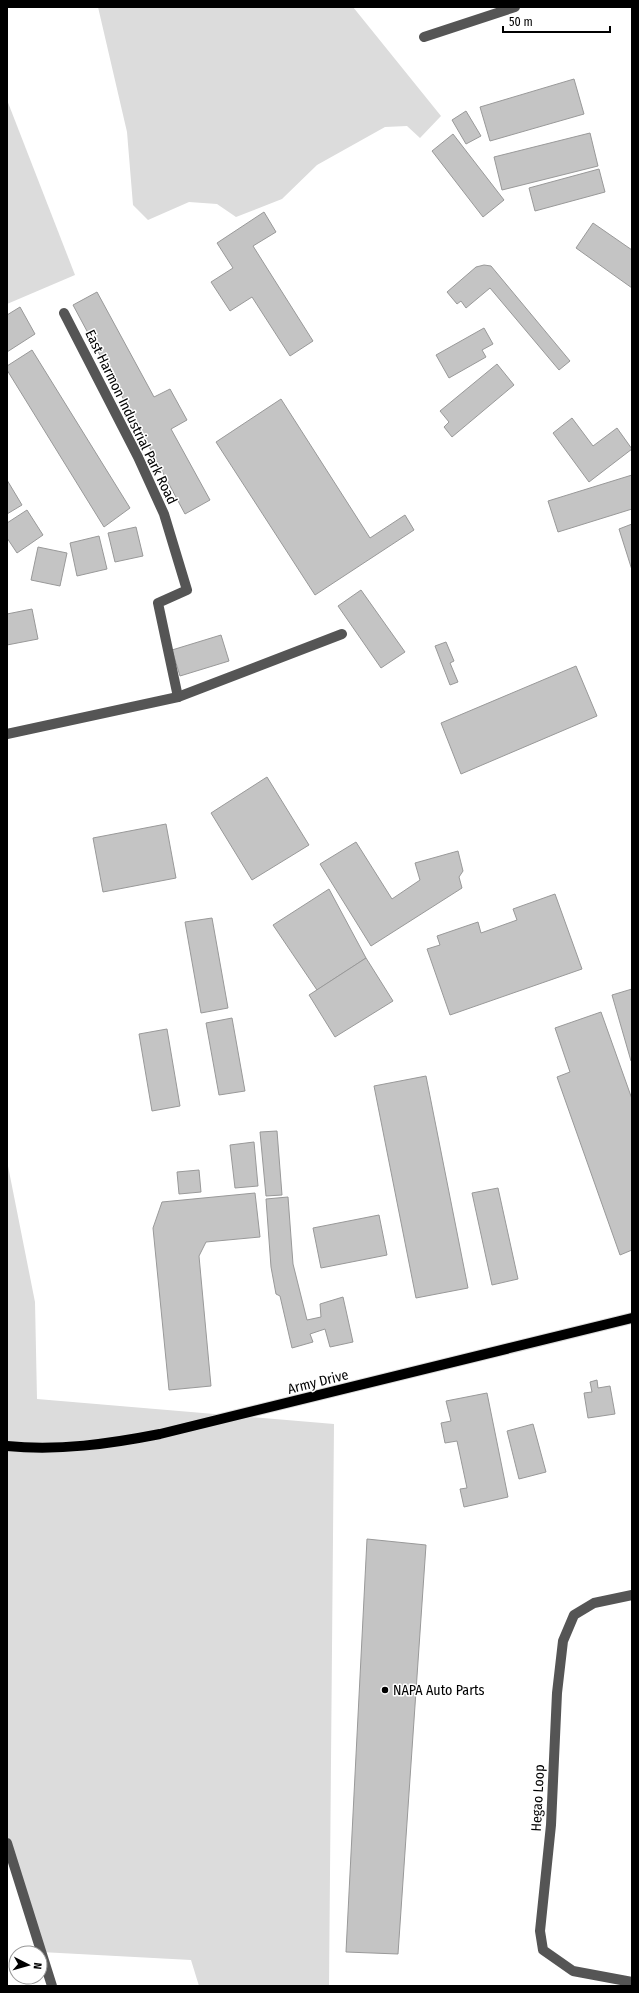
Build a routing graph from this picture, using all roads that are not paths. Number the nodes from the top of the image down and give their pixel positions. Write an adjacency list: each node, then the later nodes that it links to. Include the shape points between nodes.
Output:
1 (515, 7): 2 (street)
2 (424, 37)
3 (64, 313): 5 (street, East Harmon Industrial Park Road, via 138,457 164,514 187,590 158,603)
4 (342, 634): 5 (street)
5 (178, 697): 6 (street)
6 (7, 734)
7 (632, 1318): 8 (main road, Army Drive, via 160,1434 60,1449)
8 (7, 1446)
9 (632, 1595): 11 (street, Hegao Loop, via 594,1603 574,1615 563,1641 557,1693 551,1825 540,1930 544,1950 573,1971)
10 (7, 1843): 12 (street)
11 (632, 1982)
12 (52, 1986)

